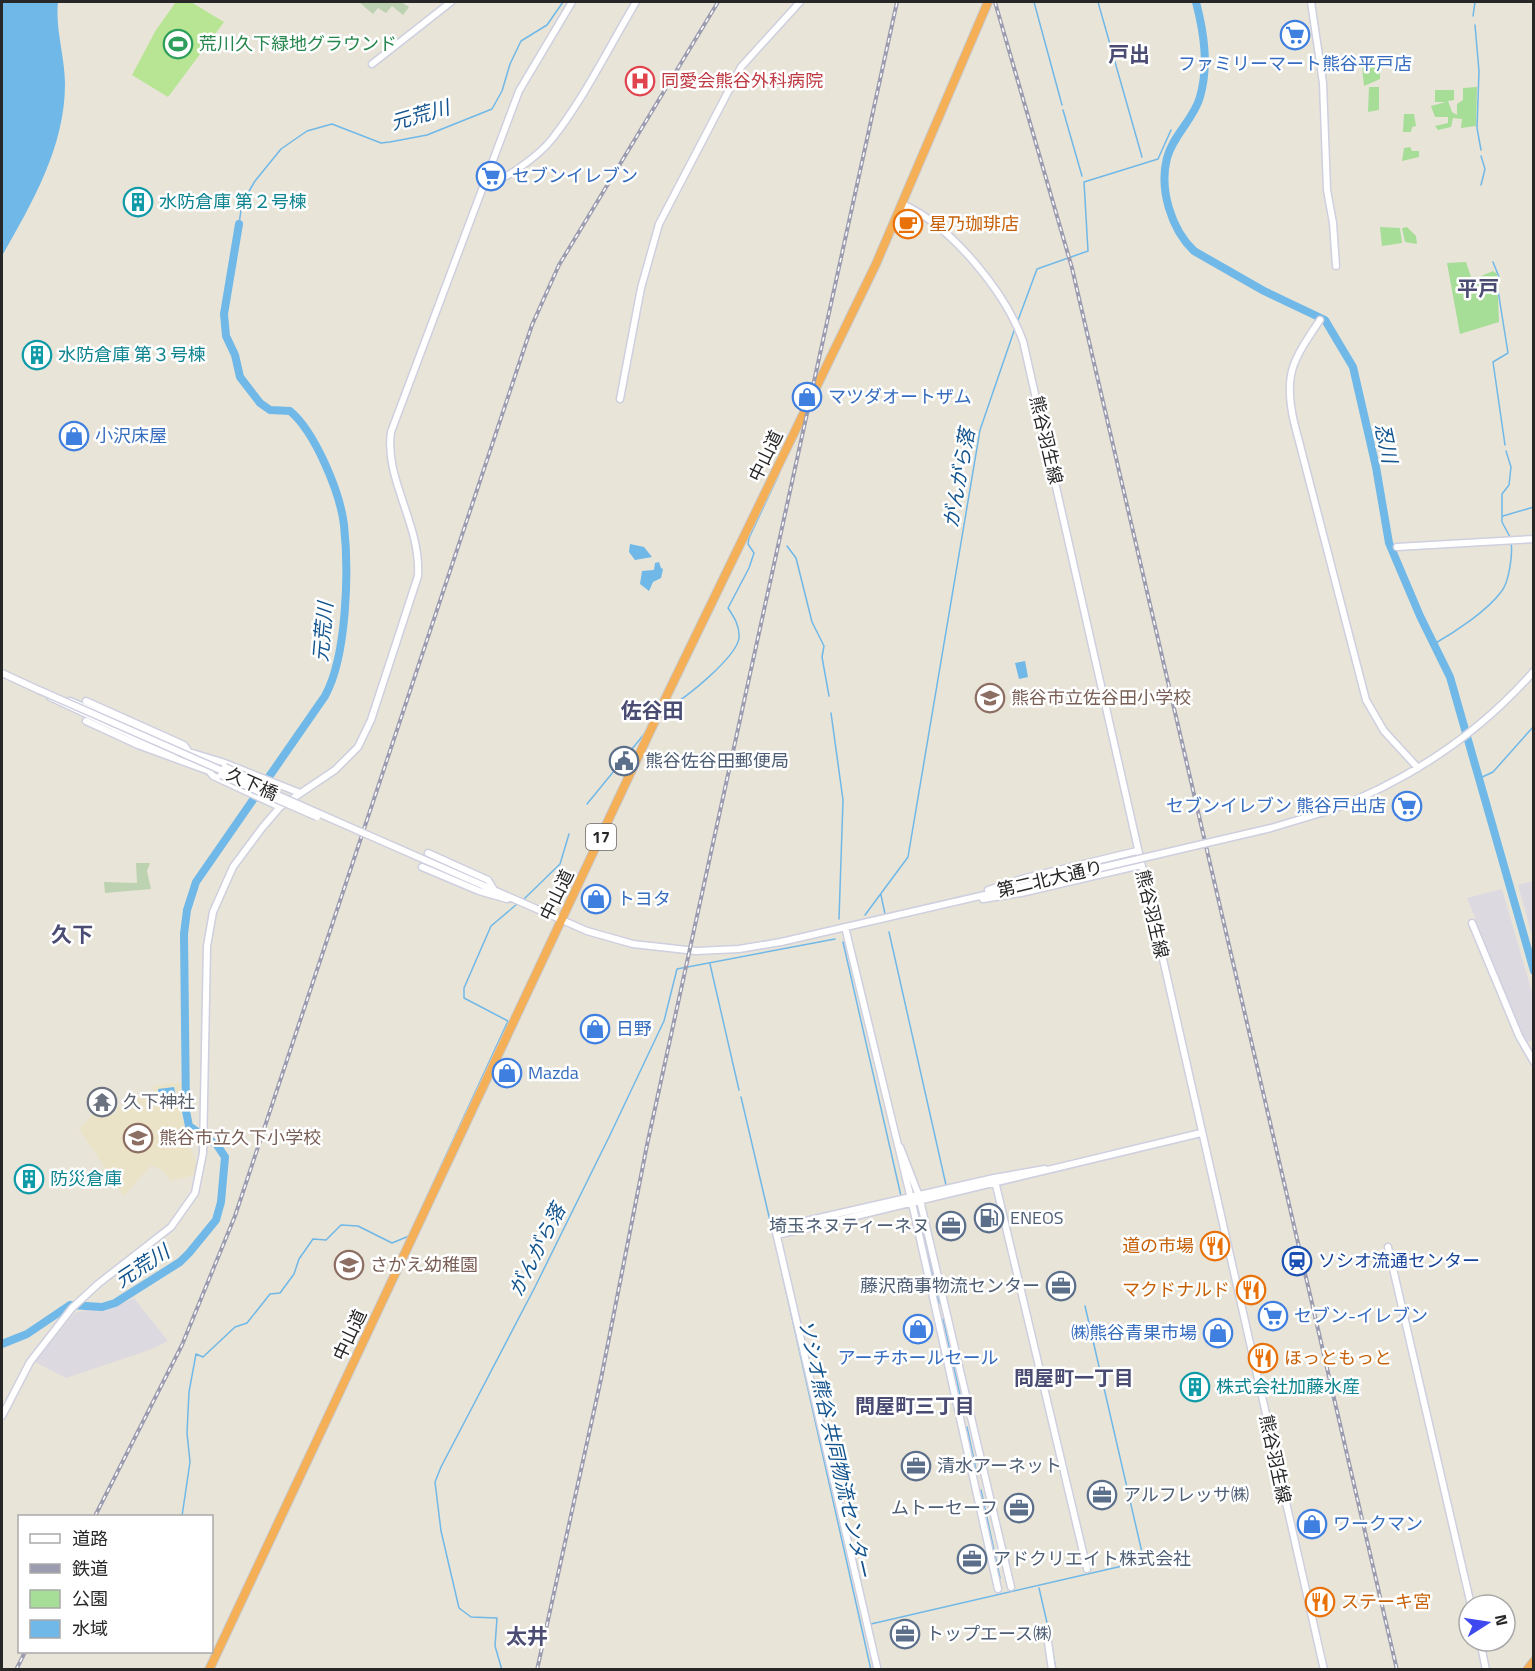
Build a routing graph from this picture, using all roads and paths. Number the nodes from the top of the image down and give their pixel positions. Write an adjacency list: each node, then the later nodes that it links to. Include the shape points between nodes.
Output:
1 (451, 2): 7 (street)
2 (572, 2): 8 (street, via 525,77)
3 (636, 2): 8 (street, via 553,138 513,172 494,183)
4 (800, 2): 12 (street, via 741,66 659,224 641,288)
5 (988, 2): 9 (highway, 中山道 / 17)
6 (1311, 2): 10 (street, via 1325,99 1327,190)
7 (372, 64)
8 (485, 182): 25 (street, via 388,448 414,530 418,553 415,590 358,747 335,770)
9 (902, 204): 28 (street, 熊谷羽生線, via 923,214 974,262 1017,325); 36 (highway, 中山道 / 17)
10 (1336, 266)
11 (1320, 320): 23 (street, via 1298,354 1289,378 1294,422 1366,700 1384,731)
12 (620, 399)
13 (1533, 539): 14 (street)
14 (1397, 547)
15 (1533, 671): 23 (street, 第二北大通り, via 1514,694 1472,731)
16 (2, 673): 17 (street, 久下橋)
17 (39, 690): 20 (street, bridge, via 96,710); 22 (street, bridge); 27 (street, 久下橋, bridge)
18 (86, 701): 20 (street, via 184,745)
19 (86, 721): 22 (street)
20 (189, 752): 21 (street)
21 (209, 759): 25 (street); 27 (street, bridge)
22 (190, 764): 24 (street)
23 (1418, 768): 33 (street, 第二北大通り, bridge, via 1374,793 1271,828)
24 (210, 771): 26 (street, via 213,776); 27 (street, bridge)
25 (300, 793): 26 (street)
26 (280, 807): 46 (street, via 233,867 213,912 207,946 204,1140 199,1181 181,1216 72,1308 30,1362)
27 (368, 835): 32 (street, 久下橋)
28 (1137, 852): 30 (street, 熊谷羽生線); 33 (street, via 1025,878)
29 (428, 853): 32 (street, via 488,880)
30 (1141, 866): 35 (street, via 1021,894); 41 (street, 熊谷羽生線)
31 (422, 867): 34 (street, via 479,891)
32 (494, 890): 34 (street)
33 (956, 901): 35 (street, 第二北大通り)
34 (522, 903): 36 (street, 第二北大通り)
35 (928, 908): 38 (street, 第二北大通り)
36 (561, 920): 38 (street, 第二北大通り, via 626,942 707,951 753,948); 55 (highway, 中山道 / 17)
37 (1472, 923): 39 (street)
38 (845, 927): 40 (street)
39 (1533, 1062)
40 (893, 1130): 43 (street); 44 (street)
41 (1201, 1133): 42 (street, via 1045,1169 1026,1177); 57 (street, 熊谷羽生線)
42 (994, 1181): 43 (street); 47 (street)
43 (920, 1199): 44 (street); 48 (street)
44 (911, 1201): 49 (street); 54 (street, via 776,1232)
45 (1388, 1247): 50 (street)
46 (2, 1416)
47 (1087, 1569)
48 (1011, 1587)
49 (998, 1589)
50 (1468, 1593)
51 (1046, 1628): 56 (street)
52 (1482, 1653): 58 (street)
53 (1533, 1661): 59 (highway)
54 (877, 1667)
55 (208, 1670)
56 (1052, 1670)
57 (1324, 1670)
58 (1486, 1670)
59 (1527, 1670)

